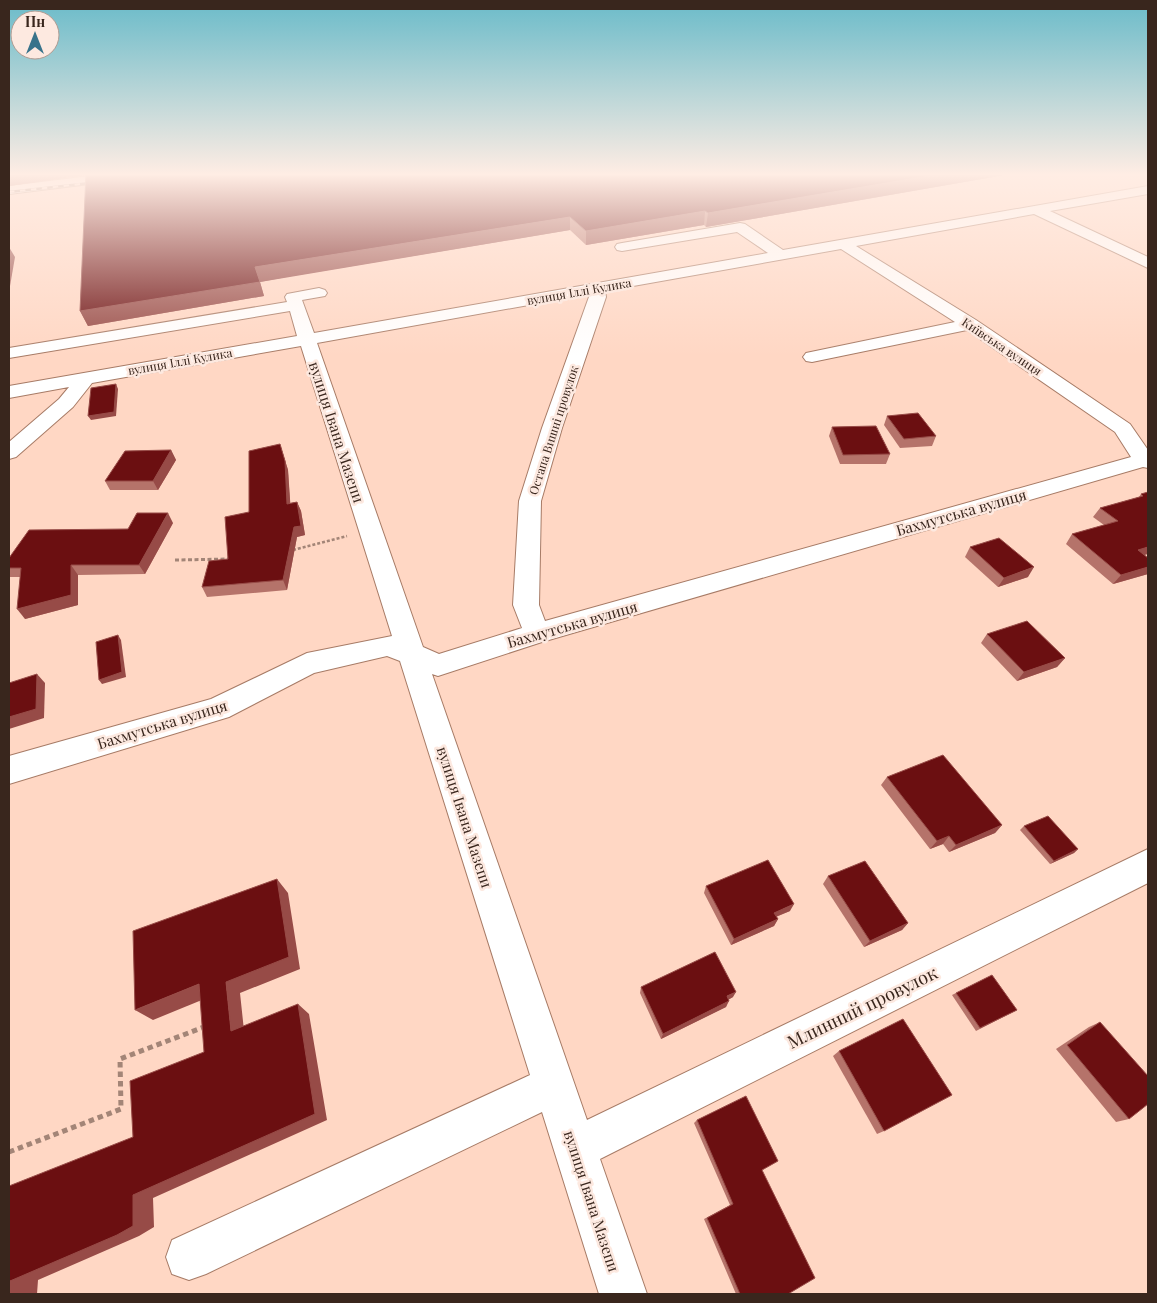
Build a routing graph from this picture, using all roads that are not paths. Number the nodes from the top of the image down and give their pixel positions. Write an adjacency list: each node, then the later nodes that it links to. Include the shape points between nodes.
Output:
1 (700, 234): 6 (street)
2 (750, 234): 7 (street)
3 (901, 234): 5 (street, вулиця Іллі Кулика)
4 (1086, 234): 8 (street)
5 (843, 244): 7 (street, вулиця Іллі Кулика); 12 (street, Київська вулиця)
6 (622, 247)
7 (782, 256): 9 (street, вулиця Іллі Кулика)
8 (1148, 263)
9 (597, 288): 13 (street, вулиця Іллі Кулика); 19 (street, Остапа Вишні провулок, via 598,297 530,502 526,605)
10 (319, 293): 11 (street, via 293,297)
11 (296, 304): 13 (street, вулиця Івана Мазепи); 15 (street)
12 (970, 324): 14 (street); 18 (street, Київська вулиця, via 1122,428)
13 (307, 339): 16 (street, вулиця Іллі Кулика); 20 (street, вулиця Івана Мазепи)
14 (812, 357)
15 (17, 371): 16 (street, вулиця Іллі Кулика)
16 (86, 378): 17 (street, via 66,403)
17 (9, 453)
18 (1146, 461): 19 (street, Бахмутська вулиця)
19 (537, 633): 20 (street, Бахмутська вулиця, via 438,665)
20 (411, 653): 21 (street, Бахмутська вулиця, via 388,645 307,664 219,709); 23 (street, вулиця Івана Мазепи)
21 (9, 770)
22 (1148, 865): 24 (street, Млинний провулок)
23 (554, 1085): 24 (street, вулиця Івана Мазепи); 25 (street)
24 (575, 1149): 26 (street, вулиця Івана Мазепи)
25 (189, 1257)
26 (623, 1294)

